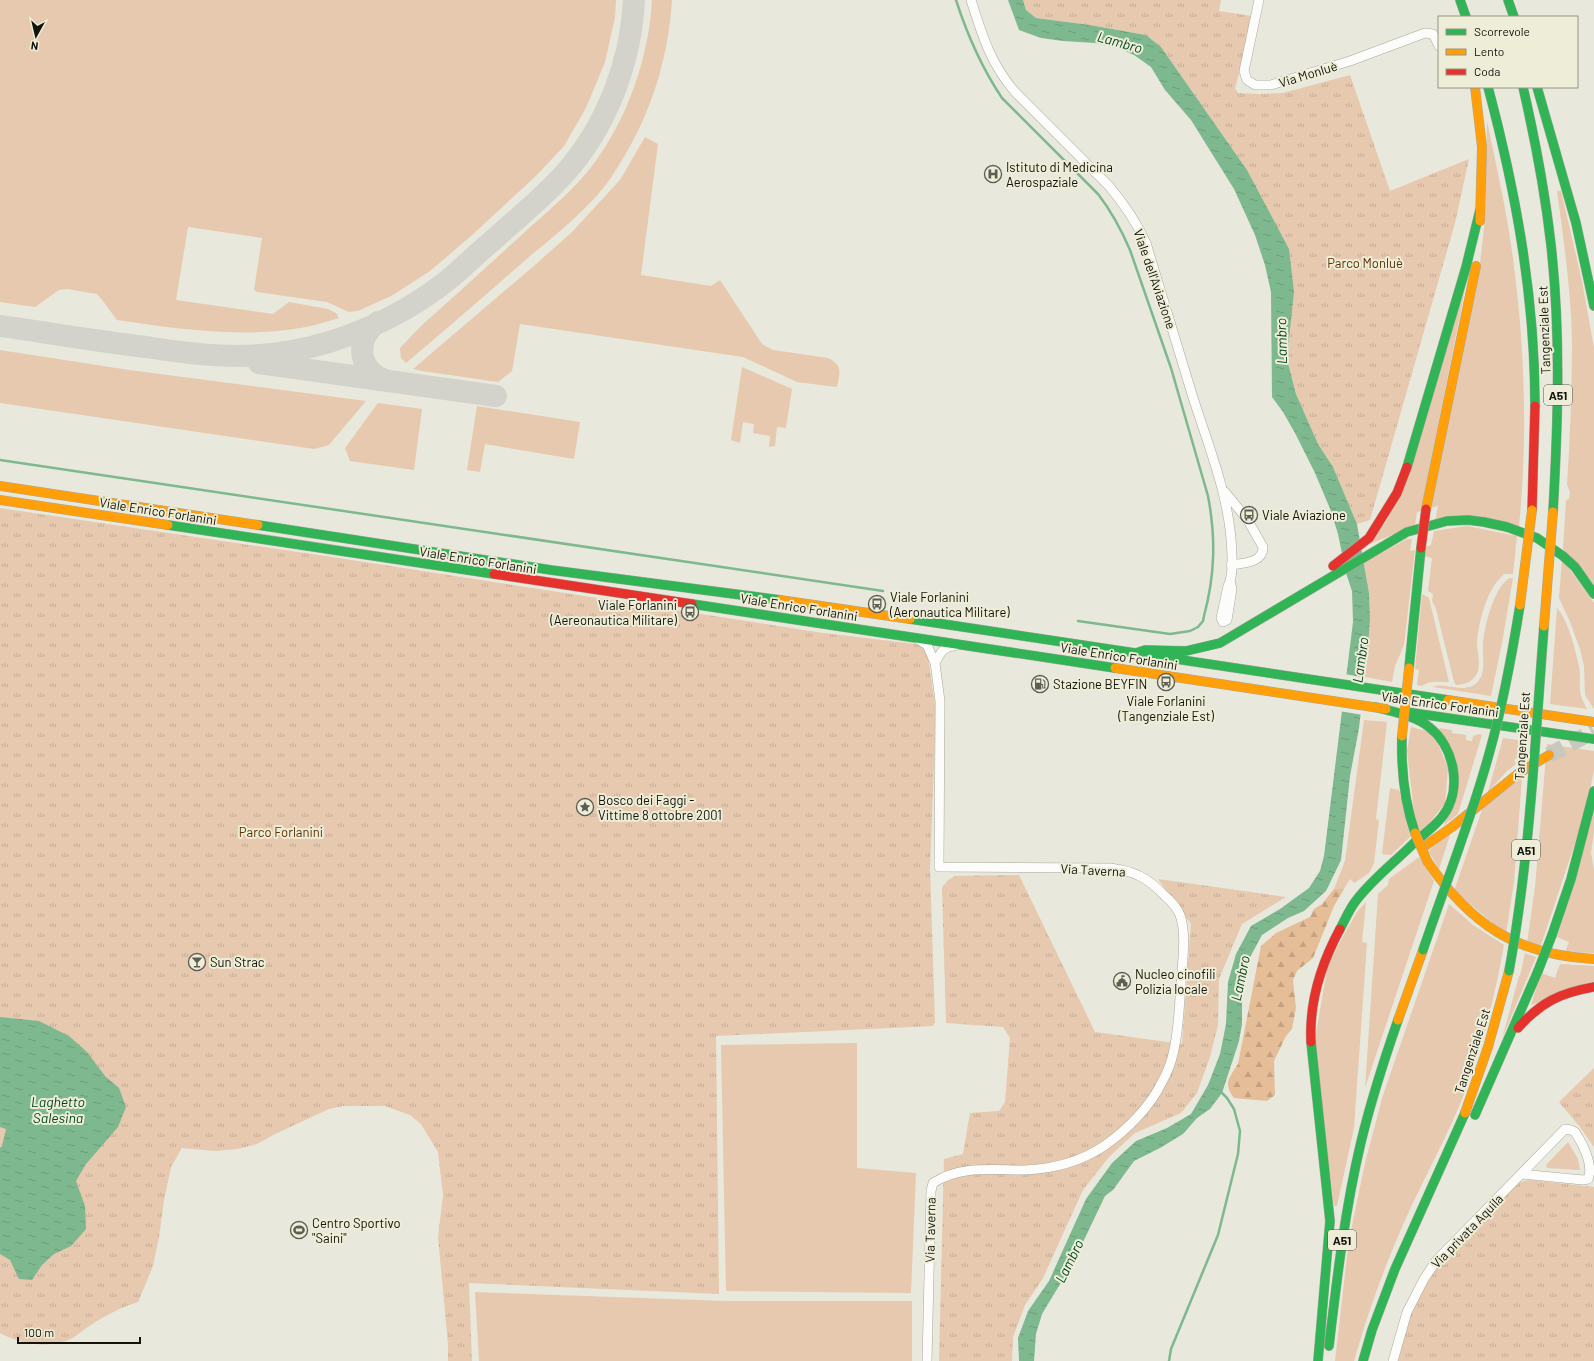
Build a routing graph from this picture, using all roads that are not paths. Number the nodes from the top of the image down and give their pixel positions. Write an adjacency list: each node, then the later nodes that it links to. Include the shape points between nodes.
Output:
1 (971, 0): 19 (street, Viale dell'Aviazione, via 991,57 1005,80 1109,186 1140,229)
2 (1259, 0): 11 (street, Via Monluè, via 1244,71 1247,80 1255,85 1271,85 1350,61 1426,33 1433,34)
3 (1451, 0): 7 (main road)
4 (1460, 0): 8 (main road)
5 (1500, 0): 9 (main road)
6 (1508, 0): 10 (main road)
7 (1456, 16)
8 (1466, 16)
9 (1505, 16)
10 (1514, 16)
11 (1438, 44)
12 (1475, 88): 16 (main road, via 1482,147)
13 (1488, 88): 40 (main road, Tangenziale Est / A51, bridge, via 1512,186 1532,323 1534,469 1521,605 1497,721 1479,788 1382,1068 1365,1128 1346,1216)
14 (1523, 88): 43 (main road, Tangenziale Est / A51, bridge, via 1543,178 1550,228 1559,380 1553,512 1527,842 1518,922 1497,1020 1482,1070 1462,1120 1452,1157 1417,1218 1371,1331)
15 (1537, 88): 17 (main road, via 1575,220)
16 (1480, 210): 24 (main road, via 1466,267 1404,478 1397,493 1364,543); 35 (main road, bridge, via 1480,240 1476,269 1426,509 1402,736 1403,780 1415,833 1427,861 1453,896 1474,916 1495,932 1541,952 1564,958)
17 (1594, 306)
18 (0, 486): 27 (main road, Viale Enrico Forlanini, via 551,570 808,604)
19 (1223, 489): 21 (street, Viale dell'Aviazione, via 1230,526); 21 (street, Viale dell'Aviazione, via 1247,519 1263,547 1262,554 1256,560)
20 (0, 500): 25 (main road, Viale Enrico Forlanini)
21 (1231, 565): 22 (street, Viale dell'Aviazione)
22 (1230, 581)
23 (1594, 594): 24 (main road, via 1576,568 1556,549 1519,530 1503,525 1462,520 1420,528 1393,539)
24 (1275, 610): 27 (main road, via 1233,636 1209,647 1186,652 1148,650)
25 (916, 638): 26 (main road, Viale Enrico Forlanini); 28 (street, Via Taverna, via 927,646)
26 (973, 647): 28 (street, via 946,647); 29 (main road, Viale Enrico Forlanini)
27 (1136, 653): 30 (main road, Viale Enrico Forlanini)
28 (936, 663): 41 (street, Via Taverna, via 941,718 938,867 1110,868 1133,873 1152,883 1177,911 1182,923 1183,952 1174,1054 1153,1098 1125,1129 1088,1155 1067,1163 1041,1169 969,1169 932,1183)
29 (1375, 707): 31 (main road, Viale Enrico Forlanini); 34 (main road, via 1420,721 1431,729 1449,754 1453,767 1453,792 1442,817 1372,883 1354,903)
30 (1594, 722)
31 (1594, 739)
32 (1549, 755): 34 (main road, via 1519,773 1452,827 1389,872 1368,892)
33 (1594, 791): 37 (main road, bridge, via 1571,879 1552,935)
34 (1342, 925): 42 (main road, via 1319,975 1311,1032 1330,1220)
35 (1594, 959)
36 (1594, 987): 37 (main road, via 1560,994 1543,1004 1528,1016)
37 (1505, 1048): 38 (main road)
38 (1471, 1124)
39 (1522, 1174): 39 (street, Via privata Aquila, via 1583,1180 1588,1179 1592,1170 1591,1162 1575,1132 1565,1129); 44 (street, Via privata Aquila, via 1430,1269 1407,1312)
40 (1328, 1354)
41 (927, 1361)
42 (1318, 1361)
43 (1363, 1361)
44 (1393, 1361)

